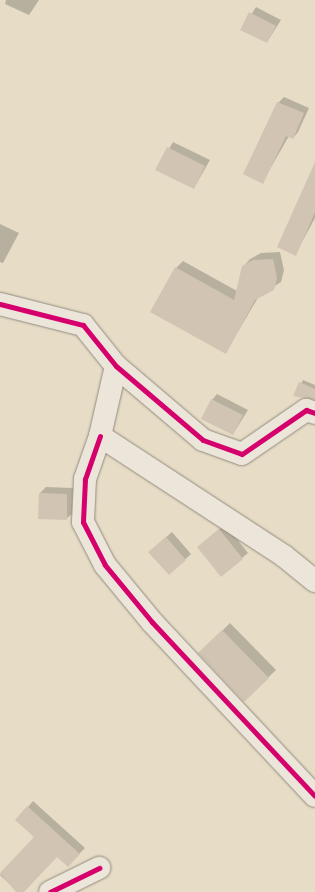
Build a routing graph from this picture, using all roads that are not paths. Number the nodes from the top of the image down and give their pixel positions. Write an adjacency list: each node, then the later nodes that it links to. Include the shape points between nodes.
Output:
1 (0, 304): 2 (street, via 83,325)
2 (116, 366): 3 (street, via 203,440 242,454 306,410); 4 (street)
3 (315, 413)
4 (100, 436): 5 (street, via 284,556); 6 (street, via 85,479 83,522 105,565 152,622)
5 (315, 582)
6 (315, 796)
7 (99, 868): 8 (street)
8 (50, 892)

